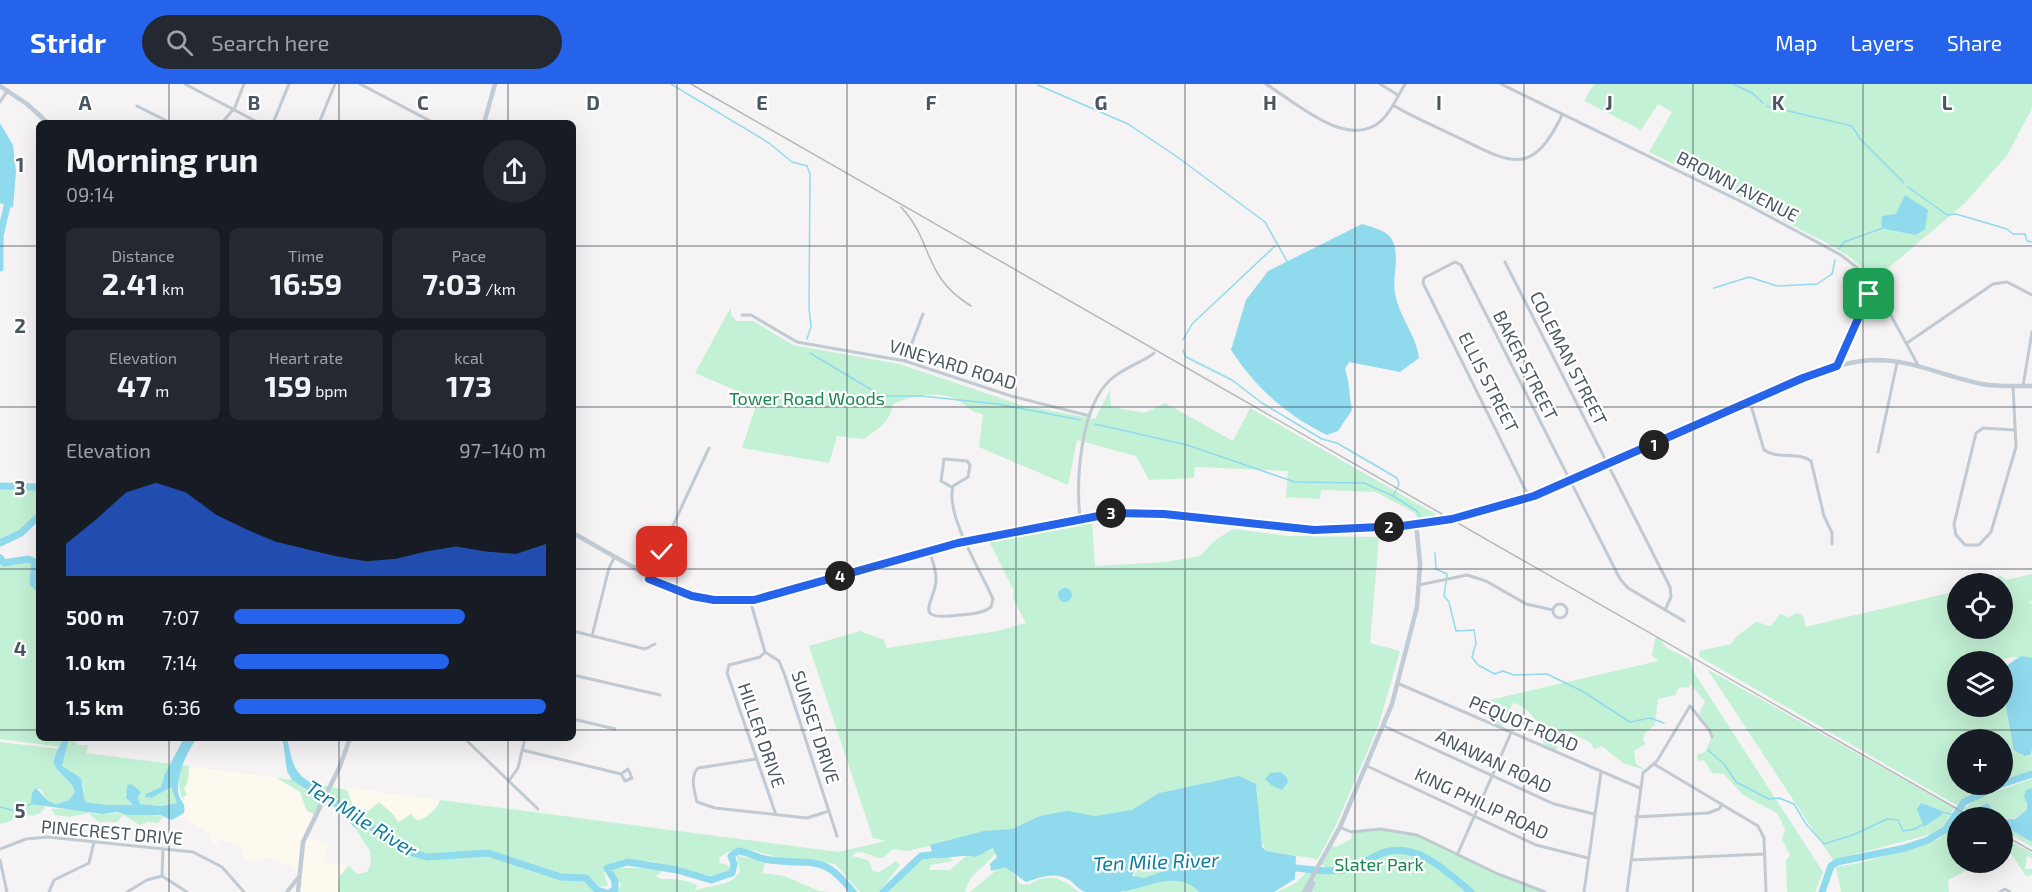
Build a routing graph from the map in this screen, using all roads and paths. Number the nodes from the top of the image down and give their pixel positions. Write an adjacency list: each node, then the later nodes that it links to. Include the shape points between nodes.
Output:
1 (185, 84): 17 (street)
2 (244, 84): 17 (street)
3 (290, 84): 23 (street)
4 (335, 84): 24 (street)
5 (360, 84): 25 (street)
6 (495, 84): 26 (main road)
7 (1266, 84): 15 (street, via 1330,125 1347,131 1377,124)
8 (1380, 84): 13 (street)
9 (1406, 84): 13 (street)
10 (1501, 84): 18 (street, BROWN AVENUE)
11 (0, 86): 12 (main road)
12 (8, 90): 14 (street); 19 (main road)
13 (1398, 95): 15 (street)
14 (0, 102)
15 (1393, 105): 18 (street, via 1488,152 1511,159 1539,151 1548,143)
16 (137, 106): 20 (street)
17 (233, 110): 21 (street); 22 (street)
18 (1562, 115): 29 (street, BROWN AVENUE, via 1841,255)
19 (44, 120)
20 (165, 120)
21 (225, 120)
22 (253, 120)
23 (274, 120)
24 (320, 120)
25 (428, 120)
26 (485, 120)
27 (1506, 262): 48 (street, COLEMAN STREET)
28 (1423, 280): 49 (street, BAKER STREET, via 1457,262); 51 (street, ELLIS STREET)
29 (1872, 286): 34 (street, BROWN AVENUE); 39 (street)
30 (2032, 295): 34 (street, via 2007,282 1994,284)
31 (742, 315): 36 (street, VINEYARD ROAD, via 751,315 797,342)
32 (924, 315): 36 (street)
33 (2032, 332): 41 (street)
34 (1907, 343): 38 (street, BROWN AVENUE)
35 (1154, 353): 44 (street, via 1107,382)
36 (905, 361): 44 (street, VINEYARD ROAD)
37 (1898, 362): 38 (main road); 39 (main road); 47 (street)
38 (1918, 365): 40 (main road, via 1981,384)
39 (1837, 366): 43 (main road)
40 (2013, 386): 41 (main road); 45 (street)
41 (2022, 386): 42 (main road)
42 (2032, 386)
43 (1750, 402): 48 (main road); 56 (street, via 1764,450 1810,461)
44 (1090, 416): 52 (street, via 1079,479)
45 (2015, 430): 45 (street, via 1983,428 1976,433 1954,524 1956,535 1965,545 1979,545 1991,532 2016,447)
46 (708, 448): 59 (street)
47 (1878, 452)
48 (1610, 465): 49 (main road); 63 (street, COLEMAN STREET, via 1670,587 1671,597)
49 (1570, 481): 51 (main road); 63 (street, BAKER STREET, via 1620,579)
50 (952, 488): 50 (street, via 968,477 967,461 944,459 940,481); 55 (street)
51 (1529, 497): 53 (main road, via 1467,516)
52 (1080, 518): 53 (main road, via 1133,512 1314,530); 55 (main road)
53 (1416, 523): 60 (main road)
54 (576, 536): 58 (main road)
55 (966, 541): 57 (main road); 57 (street, via 993,598 991,607 976,613 938,618 932,614 929,598 937,580)
56 (1832, 544)
57 (929, 550): 61 (main road)
58 (614, 558): 59 (main road); 66 (street)
59 (649, 579): 61 (main road, via 692,596)
60 (1419, 585): 62 (street, via 1467,574 1526,604); 70 (main road, via 1412,632)
61 (750, 600): 68 (street, SUNSET DRIVE)
62 (1553, 610): 62 (street, via 1560,618 1567,612 1562,605)
63 (1665, 610): 64 (street, BAKER STREET)
64 (1684, 621)
65 (576, 632): 66 (street)
66 (592, 636): 67 (street, via 645,649)
67 (655, 644)
68 (765, 652): 81 (street, HILLER DRIVE, via 760,657 729,665 728,673); 91 (street, SUNSET DRIVE, via 779,661)
69 (576, 676): 71 (street)
70 (1397, 683): 73 (main road); 75 (street, PEQUOT ROAD)
71 (660, 695)
72 (576, 720): 74 (street)
73 (1384, 726): 83 (main road); 86 (street, ANAWAN ROAD)
74 (615, 729)
75 (1511, 733): 84 (street, PEQUOT ROAD); 86 (street)
76 (1712, 737): 82 (street, via 1690,706)
77 (348, 741): 108 (main road, via 303,842)
78 (467, 741): 87 (street)
79 (524, 741): 80 (street)
80 (522, 750): 85 (street); 87 (street)
81 (756, 759): 93 (street, HILLER DRIVE); 93 (street, via 698,768 693,780 697,802)
82 (1654, 764): 88 (street, via 1642,773); 89 (street)
83 (1367, 766): 94 (street, KING PHILIP ROAD); 96 (main road)
84 (1601, 772): 88 (street, PEQUOT ROAD); 92 (street)
85 (621, 774): 85 (street, via 628,769 632,778 625,781)
86 (1493, 774): 92 (street, ANAWAN ROAD, via 1554,804); 94 (street)
87 (509, 781): 90 (street)
88 (1640, 788): 95 (street)
89 (1722, 805): 95 (street, via 1708,813); 102 (street, via 1758,826 1763,833)
90 (538, 809)
91 (829, 811): 93 (street, via 807,818); 97 (street, SUNSET DRIVE)
92 (1594, 814): 103 (street)
93 (776, 815)
94 (1476, 815): 101 (street); 103 (street, KING PHILIP ROAD, via 1536,845)
95 (1636, 817): 105 (street)
96 (1340, 827): 101 (street, via 1351,832 1380,829 1408,833); 106 (main road)
97 (837, 836)
98 (94, 842): 99 (street, PINECREST DRIVE, via 39,837); 100 (street, PINECREST DRIVE); 110 (street, via 89,863 54,880)
99 (0, 849)
100 (163, 849): 107 (street); 113 (street, PINECREST DRIVE, via 193,852 212,860)
101 (1458, 853): 118 (street)
102 (1764, 854): 105 (street); 121 (street)
103 (1588, 858): 119 (street)
104 (0, 860): 109 (street)
105 (1631, 860): 120 (street)
106 (1316, 875): 116 (main road); 117 (main road)
107 (162, 876): 111 (street); 112 (street)
108 (298, 878): 114 (street); 115 (main road)
109 (7, 892)
110 (49, 892)
111 (127, 892)
112 (187, 892)
113 (244, 892)
114 (287, 892)
115 (298, 892)
116 (1304, 892)
117 (1309, 892)
118 (1545, 892)
119 (1584, 892)
120 (1627, 892)
121 (1766, 892)
122 (2000, 892): 123 (street)
123 (2010, 892)

